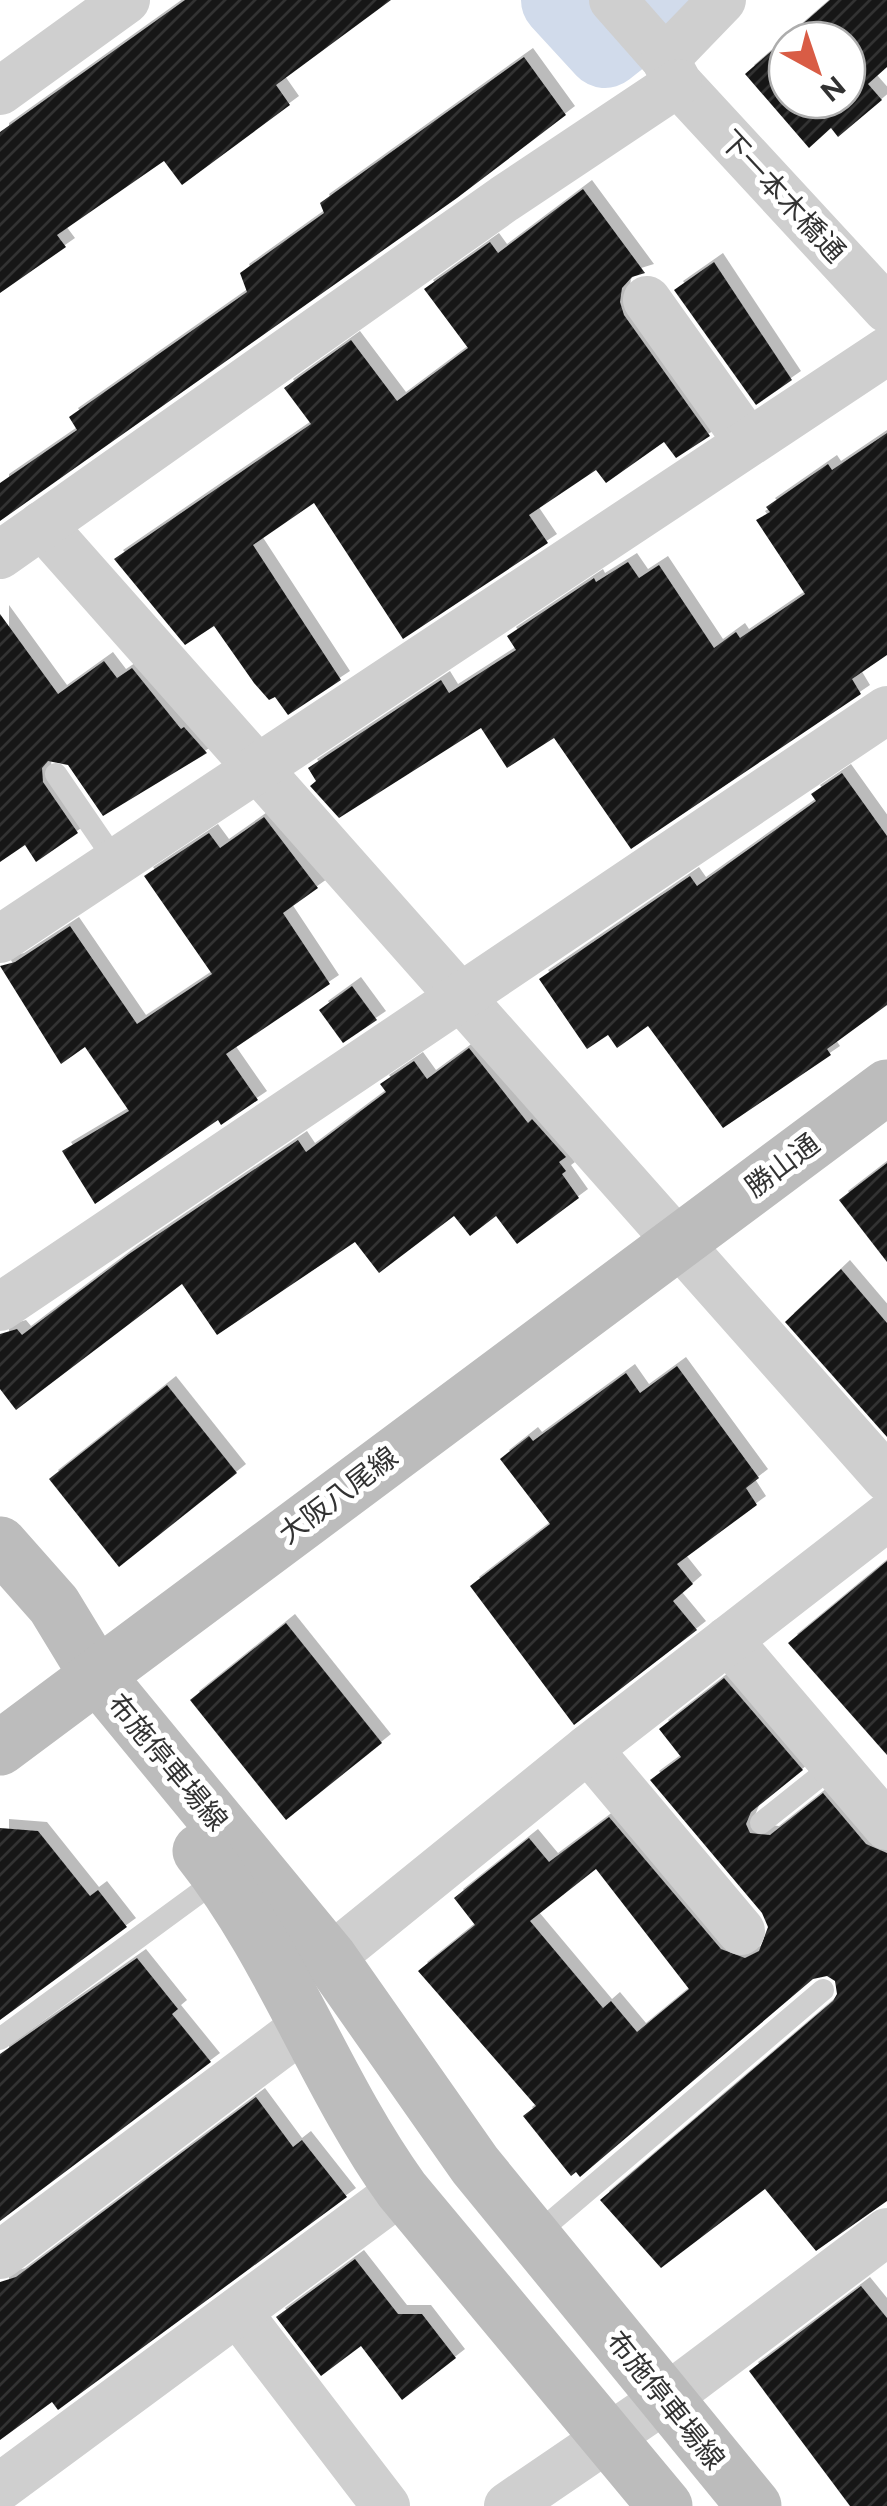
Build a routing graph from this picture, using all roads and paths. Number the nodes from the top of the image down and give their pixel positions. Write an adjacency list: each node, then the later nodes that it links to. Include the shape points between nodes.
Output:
1 (126, 0): 4 (street)
2 (722, 0): 3 (street)
3 (646, 40): 6 (street, 下一本木橋通); 9 (street, via 504,199)
4 (0, 92)
5 (648, 300): 8 (street)
6 (887, 309)
7 (887, 351): 8 (street)
8 (748, 442): 12 (street)
9 (42, 524): 10 (street); 12 (street)
10 (0, 555)
11 (887, 710): 16 (street)
12 (255, 768): 14 (street); 16 (street)
13 (56, 774): 14 (lane)
14 (117, 863): 15 (street)
15 (0, 939)
16 (458, 996): 18 (street, via 591,1139); 19 (street)
17 (887, 1088): 18 (main road, 勝山通)
18 (677, 1244): 20 (street); 24 (main road, 大阪八尾線)
19 (0, 1307)
20 (887, 1478)
21 (887, 1517): 23 (street)
22 (0, 1544): 24 (main road, via 54,1606)
23 (728, 1640): 26 (street); 27 (street)
24 (96, 1674): 25 (main road, 大阪八尾線); 30 (main road, 布施停車場線, via 127,1759); 32 (main road, 布施停車場線)
25 (0, 1748)
26 (588, 1749): 31 (street); 32 (street)
27 (834, 1764): 28 (lane); 29 (street)
28 (761, 1822)
29 (887, 1826)
30 (221, 1877): 34 (main road, 布施停車場線); 35 (lane)
31 (741, 1932)
32 (330, 1958): 39 (main road, 布施停車場線)
33 (823, 1990): 39 (lane)
34 (305, 2026): 36 (main road, 布施停車場線, via 366,2139); 38 (street)
35 (0, 2039)
36 (402, 2190): 40 (street); 42 (main road, 布施停車場線)
37 (887, 2232): 41 (street)
38 (7, 2235)
39 (533, 2236): 41 (main road, 布施停車場線)
40 (239, 2314): 43 (street); 44 (street)
41 (664, 2399): 42 (street); 47 (main road, 布施停車場線)
42 (610, 2437): 45 (street); 46 (main road, 布施停車場線)
43 (0, 2488)
44 (386, 2506)
45 (508, 2506)
46 (665, 2506)
47 (754, 2506)

